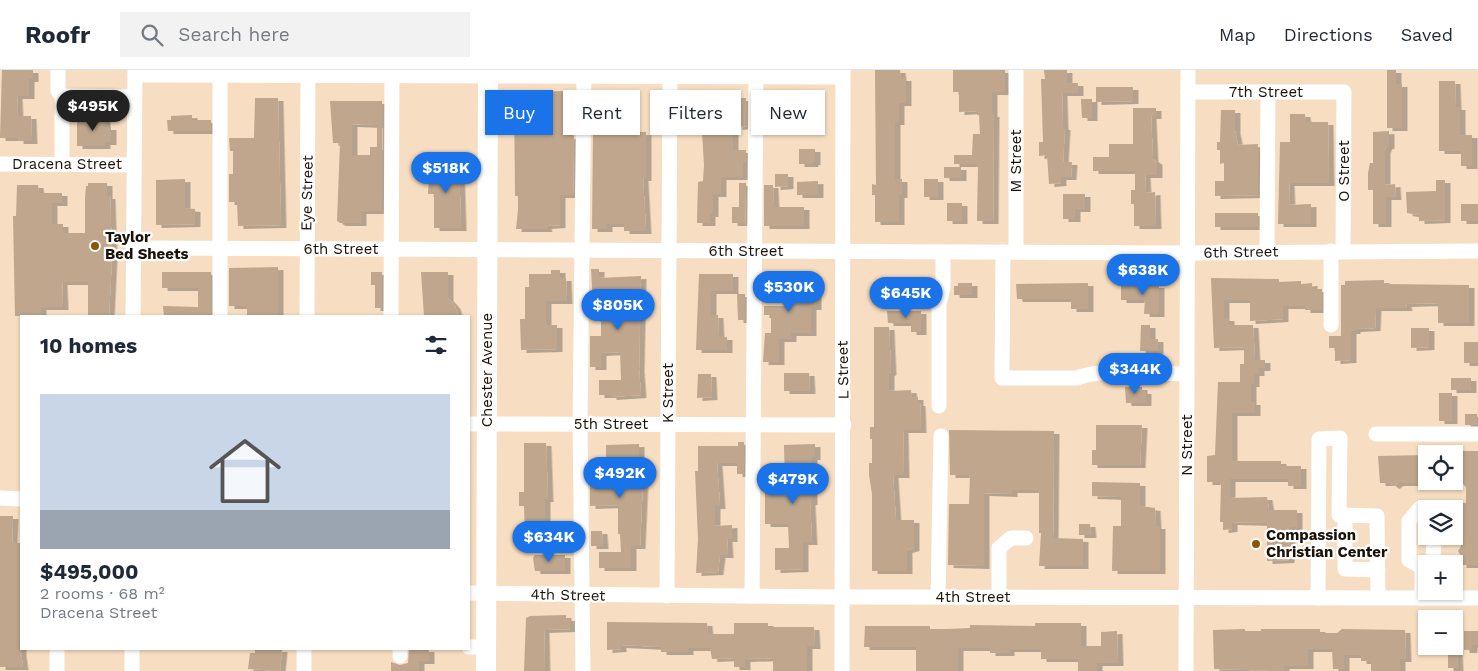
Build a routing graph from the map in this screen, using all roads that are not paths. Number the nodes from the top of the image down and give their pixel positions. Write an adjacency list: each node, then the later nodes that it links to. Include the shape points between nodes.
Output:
1 (58, 70): 17 (street, via 58,91)
2 (1016, 70): 34 (street, M Street)
3 (1188, 70): 14 (street, N Street)
4 (134, 72): 5 (street); 18 (street)
5 (220, 72): 6 (street); 23 (street)
6 (308, 73): 7 (street); 24 (street, Eye Street)
7 (392, 73): 8 (street); 25 (street)
8 (407, 73): 9 (street)
9 (488, 73): 10 (street); 26 (main road, Chester Avenue)
10 (584, 73): 11 (street); 27 (street)
11 (670, 73): 12 (street); 29 (street, K Street)
12 (756, 74): 13 (street); 30 (street)
13 (843, 74): 31 (street, L Street)
14 (1188, 92): 15 (street, 7th Street); 36 (street, N Street)
15 (1268, 92): 16 (street, 7th Street); 35 (street)
16 (1344, 92): 28 (street, O Street)
17 (62, 96): 18 (street); 20 (street)
18 (134, 97): 21 (street)
19 (0, 164): 20 (street, Dracena Street)
20 (62, 164): 21 (street, Dracena Street)
21 (134, 165): 22 (street)
22 (134, 248): 23 (street, 6th Street); 37 (street)
23 (220, 249): 24 (street, 6th Street); 38 (street)
24 (306, 249): 25 (street, 6th Street); 39 (street, Eye Street)
25 (392, 249): 26 (street, 6th Street); 40 (street)
26 (488, 250): 27 (street, 6th Street); 44 (main road, Chester Avenue)
27 (582, 250): 29 (street, 6th Street); 45 (street)
28 (1337, 250): 32 (street, 6th Street); 35 (street, 6th Street); 41 (street, O Street)
29 (669, 251): 30 (street, 6th Street); 46 (street, K Street)
30 (754, 251): 31 (street, 6th Street); 47 (street)
31 (842, 251): 33 (street, 6th Street); 48 (street, L Street)
32 (1478, 251)
33 (943, 252): 34 (street, 6th Street); 43 (street, via 943,288 939,304)
34 (1009, 252): 36 (street, 6th Street); 42 (street, M Street, via 1002,378 1077,378 1085,374 1108,373)
35 (1267, 252): 36 (street, 6th Street)
36 (1188, 253): 42 (street, N Street)
37 (133, 315)
38 (220, 315)
39 (307, 315)
40 (391, 315)
41 (1331, 326)
42 (1187, 374): 67 (street, N Street)
43 (939, 406)
44 (478, 424): 45 (street, 5th Street); 60 (main road, Chester Avenue)
45 (580, 424): 46 (street, 5th Street); 61 (street)
46 (668, 424): 47 (street, 5th Street); 62 (street, K Street)
47 (754, 425): 48 (street, 5th Street); 63 (street)
48 (844, 425): 64 (street, L Street)
49 (1376, 434): 50 (street)
50 (1478, 434)
51 (941, 436): 65 (street)
52 (0, 498): 53 (street)
53 (20, 499)
54 (1418, 510): 58 (street, via 1409,520 1409,560)
55 (1318, 514): 56 (street); 56 (street, via 1318,439 1340,438); 68 (street)
56 (1342, 515): 59 (street, via 1345,569); 59 (street, via 1376,516)
57 (1026, 538): 66 (street, via 1011,538 1000,548)
58 (1418, 563)
59 (1378, 570): 69 (street)
60 (478, 593): 61 (street, 4th Street); 73 (main road, Chester Avenue)
61 (583, 595): 62 (street, 4th Street); 81 (street)
62 (667, 596): 63 (street, 4th Street)
63 (752, 596): 64 (street, 4th Street)
64 (842, 597): 65 (street, 4th Street); 82 (street, L Street)
65 (938, 597): 66 (street, 4th Street)
66 (999, 597): 67 (street, 4th Street)
67 (1186, 597): 68 (street, 4th Street); 83 (street, N Street)
68 (1318, 598): 69 (street, 4th Street)
69 (1378, 598): 70 (street, 4th Street)
70 (1418, 598)
71 (1463, 598): 72 (street, 4th Street)
72 (1478, 598)
73 (478, 647): 80 (main road, Chester Avenue)
74 (57, 650): 77 (street)
75 (132, 650): 78 (street)
76 (304, 650): 79 (street)
77 (57, 671)
78 (132, 671)
79 (304, 671)
80 (486, 671)
81 (583, 671)
82 (842, 671)
83 (1186, 671)

